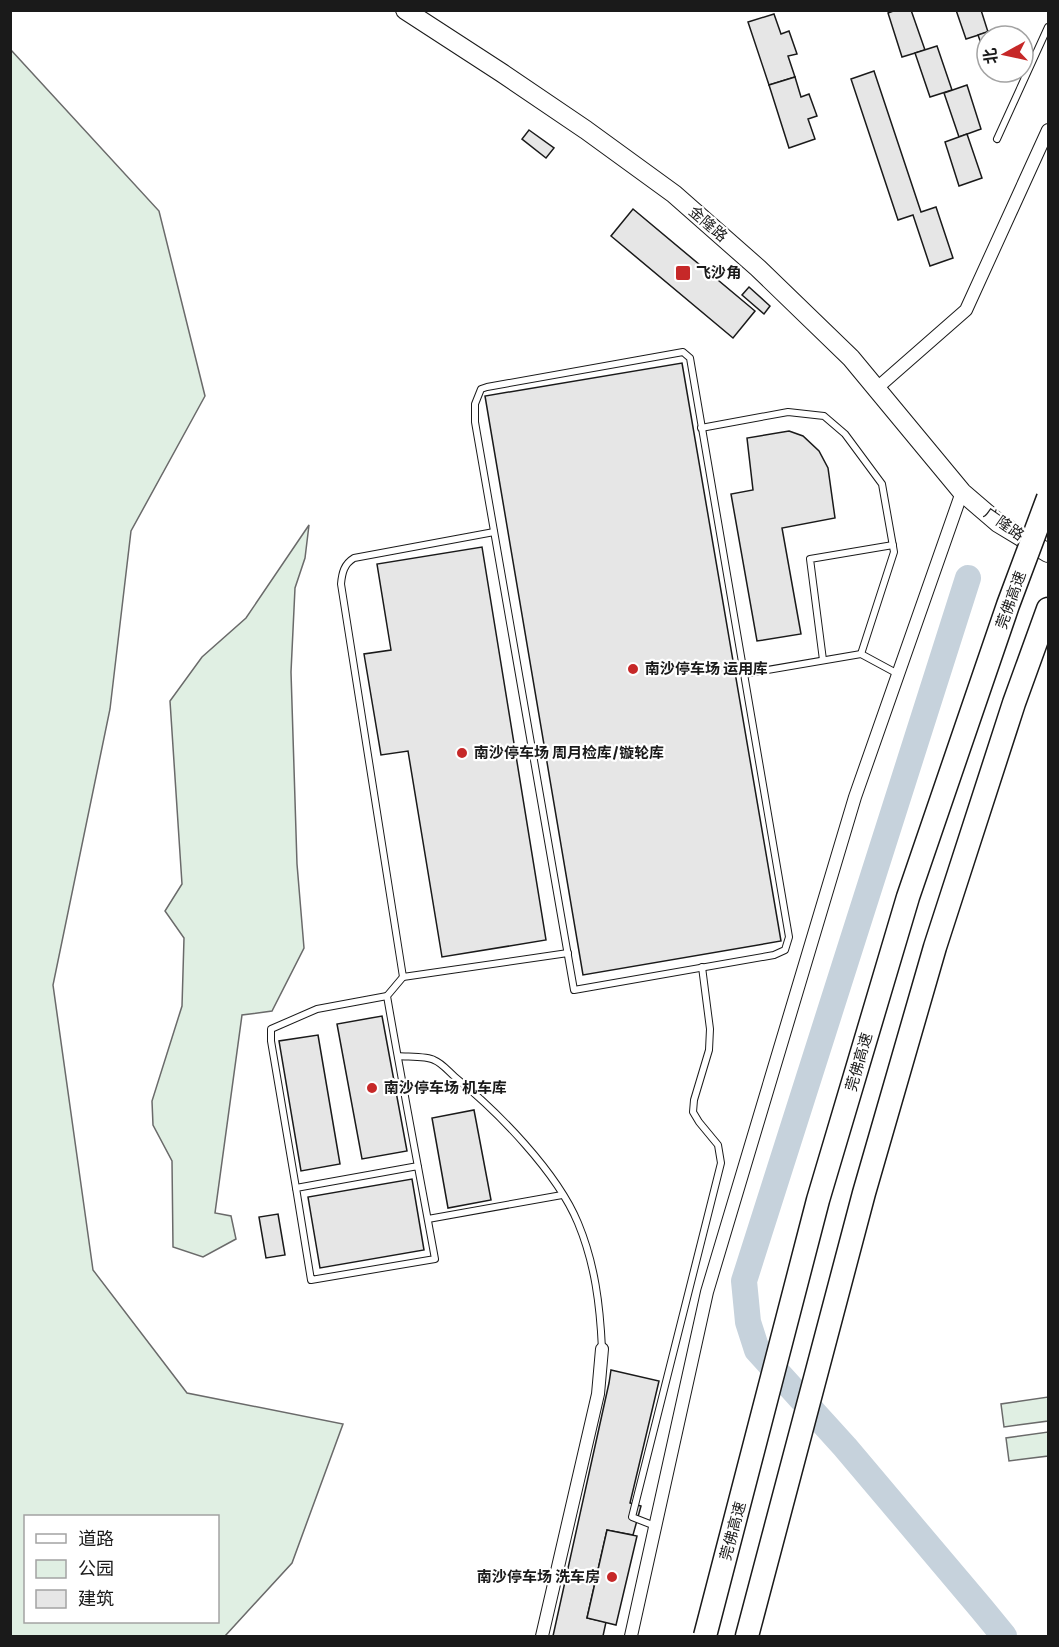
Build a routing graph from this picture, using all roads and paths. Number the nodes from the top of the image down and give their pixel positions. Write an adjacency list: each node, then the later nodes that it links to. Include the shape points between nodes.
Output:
1 (405, 10): 5 (main road, 金隆路, via 586,130 674,194 758,268)
2 (1048, 27): 4 (lane)
3 (1048, 130): 5 (street, via 966,310)
4 (996, 139)
5 (877, 388): 7 (main road, 金隆路)
6 (702, 428): 9 (lane, via 690,358 683,352 481,389 476,422); 10 (lane, via 788,412 824,416 845,434 882,484); 15 (lane)
7 (962, 492): 11 (main road, 广隆路, via 998,523); 16 (street)
8 (1048, 498): 30 (highway, 莞佛高速, bridge, via 908,897 818,1200)
9 (494, 532): 17 (lane); 19 (lane, via 354,558 343,571 341,584)
10 (893, 545): 13 (lane); 14 (lane, via 810,559)
11 (1048, 553)
12 (1048, 609): 31 (highway, via 935,947 861,1204)
13 (861, 654): 14 (lane); 16 (lane)
14 (823, 660): 15 (lane)
15 (744, 674): 18 (lane, via 789,937 785,950 774,955)
16 (899, 674): 27 (street, via 855,797 707,1292)
17 (568, 953): 18 (lane, via 574,990); 19 (lane)
18 (702, 967): 27 (lane, via 709,1050 693,1112 718,1145 721,1163 632,1517)
19 (403, 977): 20 (lane)
20 (387, 996): 21 (lane); 23 (lane, via 317,1009 271,1029)
21 (398, 1056): 22 (lane); 24 (lane, via 433,1059 480,1097 532,1153)
22 (418, 1166): 23 (lane); 25 (lane)
23 (296, 1188): 25 (lane, via 311,1280 435,1258)
24 (562, 1195): 25 (lane); 26 (lane, via 577,1221 595,1279)
25 (428, 1219)
26 (602, 1349): 28 (street, via 598,1394)
27 (655, 1526): 29 (street)
28 (542, 1636)
29 (631, 1636)
30 (705, 1636)
31 (747, 1636)

